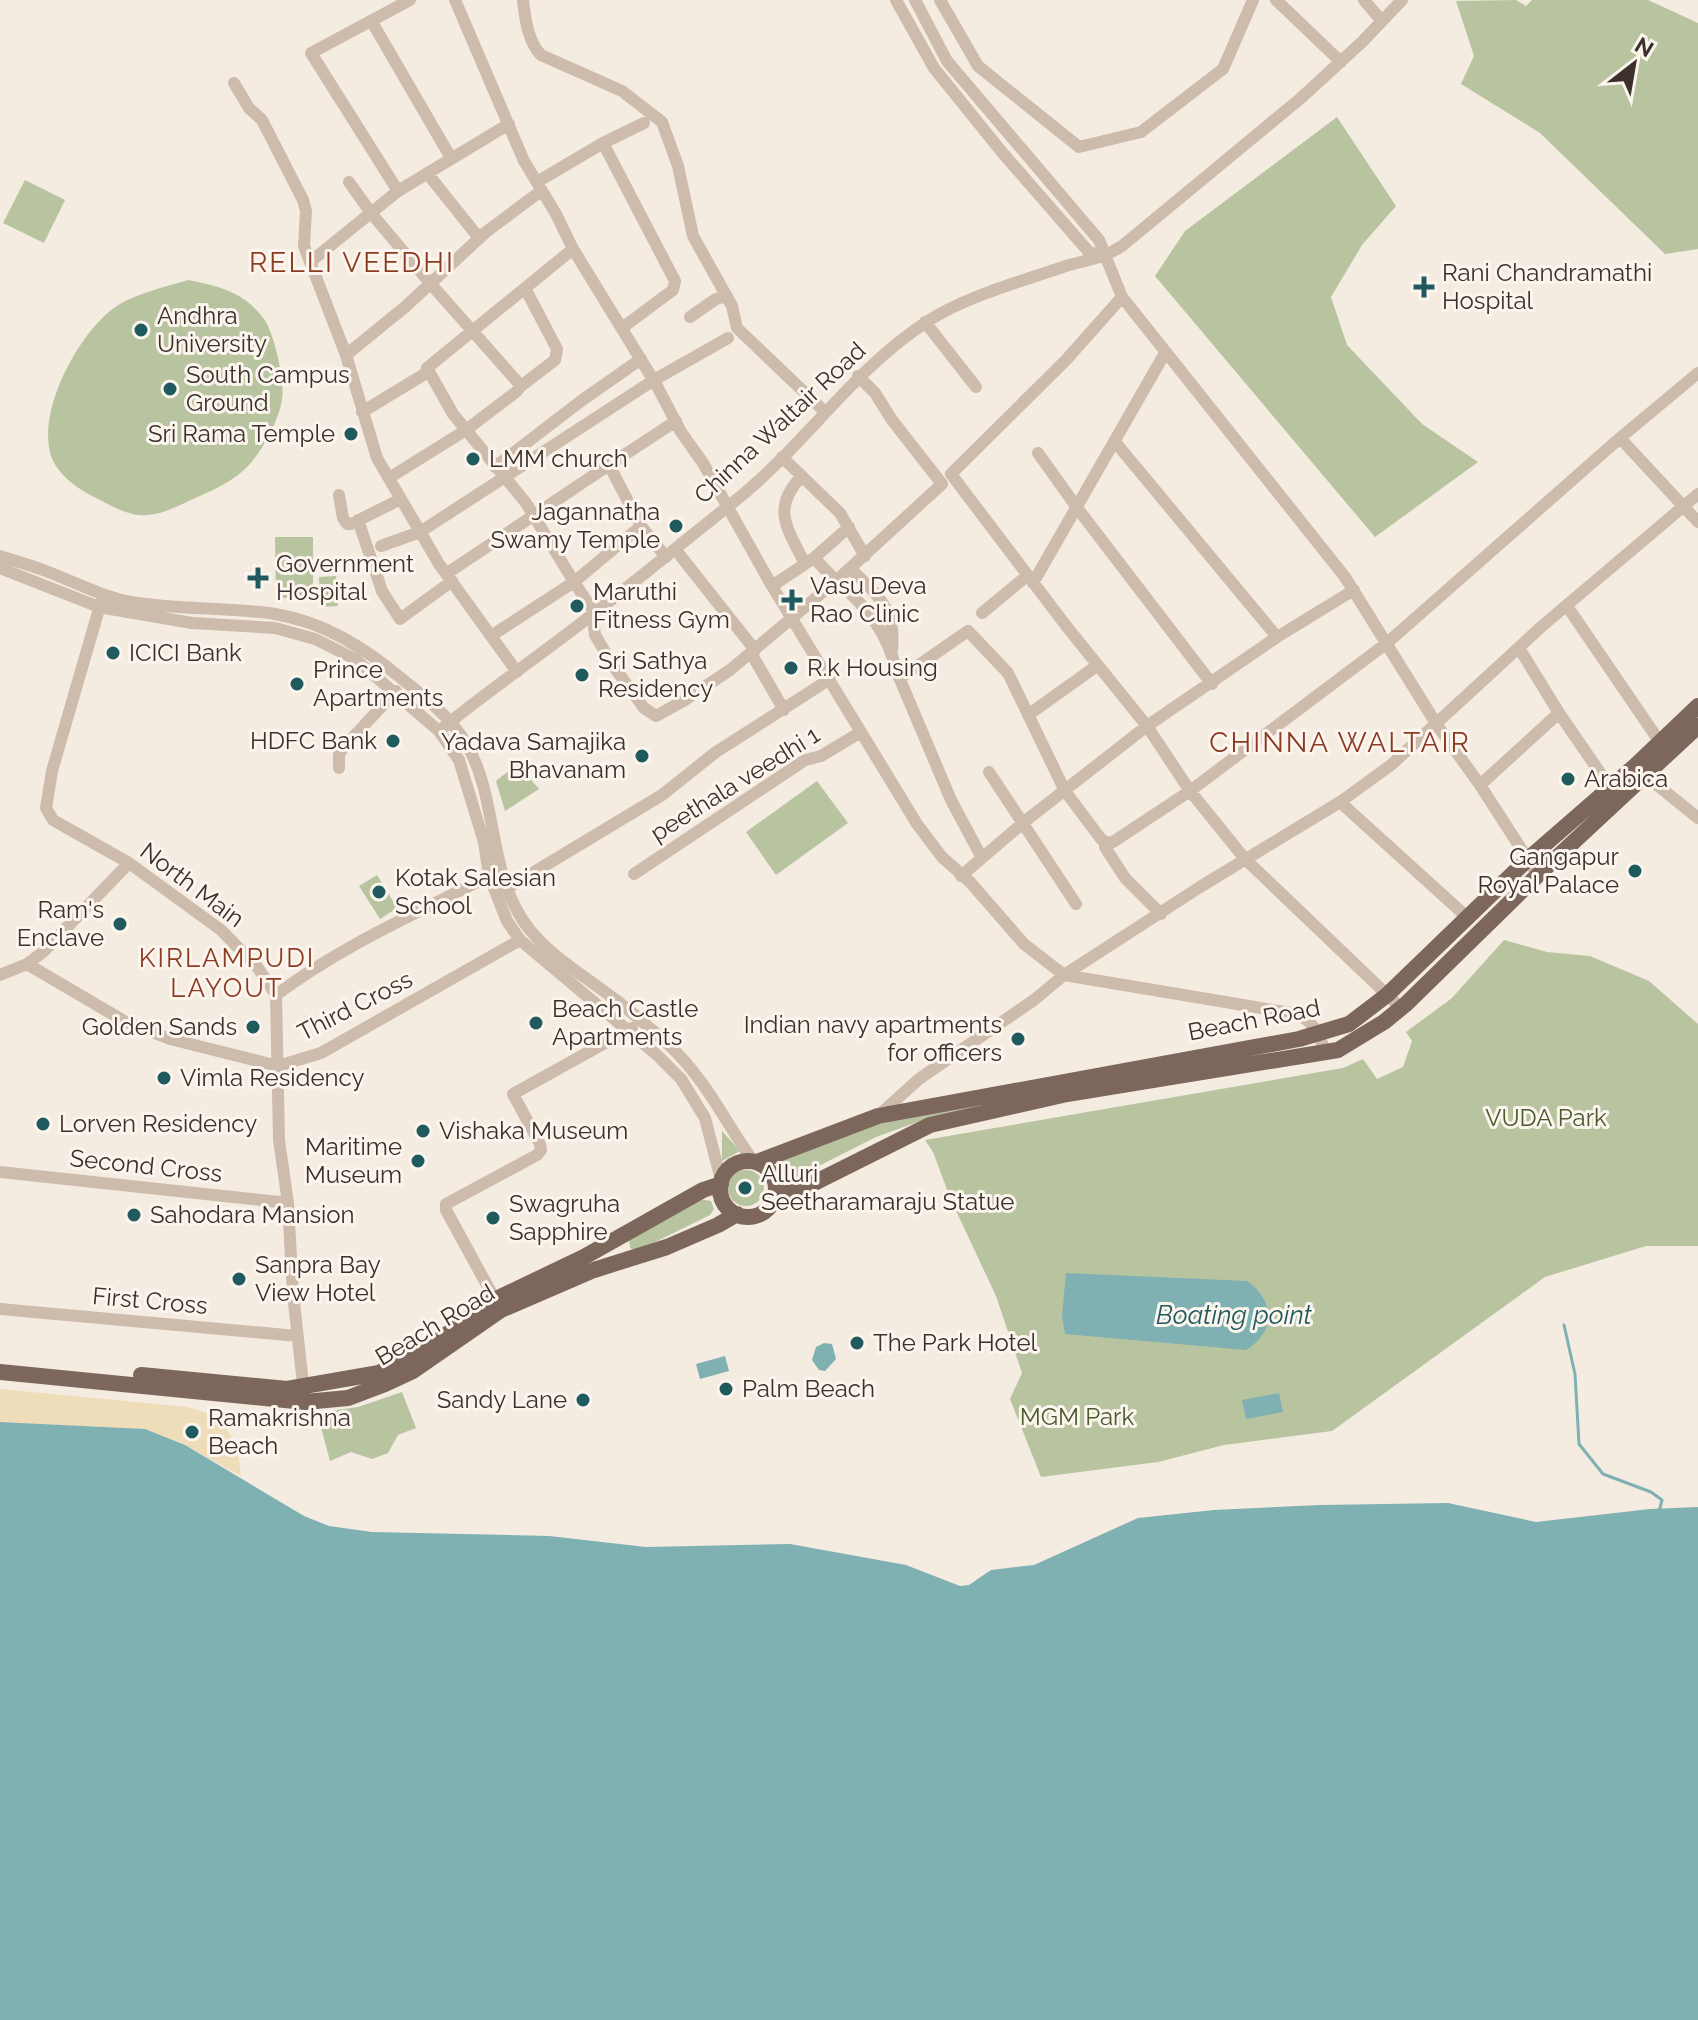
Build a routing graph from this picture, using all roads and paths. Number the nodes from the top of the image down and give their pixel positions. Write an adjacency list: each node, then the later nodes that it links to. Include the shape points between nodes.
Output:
1 (410, 0): 12 (street)
2 (455, 0): 16 (street)
3 (523, 0): 30 (street, via 525,19 541,55 622,91 662,122 693,236)
4 (896, 0): 26 (street, via 934,68 976,121 1088,251)
5 (915, 0): 26 (street, via 947,61 1099,240)
6 (940, 0): 7 (street, via 978,66 1079,147 1141,132 1223,69)
7 (1253, 0)
8 (1276, 0): 13 (street)
9 (1364, 0): 11 (street)
10 (1402, 0): 11 (street)
11 (1381, 20): 13 (street)
12 (372, 22): 18 (street); 22 (street, via 311,53)
13 (1341, 62): 26 (street)
14 (234, 83): 27 (street, via 262,120 295,180 306,211 304,246)
15 (644, 123): 17 (street)
16 (509, 124): 18 (street); 21 (street)
17 (603, 143): 21 (street); 34 (street, via 675,281 673,290)
18 (451, 158): 19 (street)
19 (427, 173): 22 (street); 24 (street)
20 (349, 182): 23 (street)
21 (539, 186): 24 (street); 25 (street)
22 (398, 191): 23 (street)
23 (371, 213): 27 (street); 28 (street)
24 (479, 238): 28 (street)
25 (573, 249): 29 (street); 34 (street)
26 (1104, 258): 31 (street); 33 (street, Chinna Waltair Road, via 1043,273)
27 (310, 262): 38 (street)
28 (430, 283): 35 (street); 38 (street)
29 (525, 288): 35 (street); 44 (street, via 557,349 555,360)
30 (727, 296): 32 (street); 47 (street, via 737,328)
31 (1122, 297): 37 (street); 58 (street)
32 (690, 317)
33 (925, 322): 42 (street, Chinna Waltair Road); 45 (street)
34 (622, 328): 39 (street)
35 (474, 331): 40 (street, via 428,365); 44 (street)
36 (728, 338): 43 (street)
37 (1165, 353): 51 (street); 83 (street)
38 (346, 355): 46 (street)
39 (641, 359): 43 (street); 55 (street, via 581,401)
40 (428, 372): 46 (street); 49 (street)
41 (1698, 373): 50 (street)
42 (858, 376): 47 (street, Chinna Waltair Road); 58 (street)
43 (654, 380): 48 (street); 55 (street)
44 (521, 386): 49 (street)
45 (976, 387)
46 (362, 412): 57 (street)
47 (825, 412): 53 (street, Chinna Waltair Road)
48 (676, 421): 54 (street); 62 (street)
49 (466, 430): 55 (street); 57 (street)
50 (1620, 438): 63 (street); 91 (street)
51 (1116, 443): 64 (street); 90 (street)
52 (1038, 453): 64 (street)
53 (782, 457): 56 (street); 62 (street, Chinna Waltair Road)
54 (609, 465): 65 (street); 68 (street)
55 (499, 472): 65 (street); 70 (street)
56 (802, 476): 69 (street); 75 (street, via 784,501 790,533)
57 (389, 478): 61 (street)
58 (946, 479): 74 (street); 79 (street)
59 (1698, 494): 63 (street)
60 (339, 495): 66 (street, via 344,521)
61 (401, 499): 66 (street); 70 (street)
62 (726, 507): 72 (street, Chinna Waltair Road); 82 (street)
63 (1684, 508): 67 (street); 85 (street)
64 (1078, 509): 79 (street); 99 (street)
65 (534, 516): 78 (street); 81 (street)
66 (358, 520): 78 (street, via 382,591 400,619)
67 (1698, 522)
68 (641, 526): 72 (street); 81 (street)
69 (849, 527): 74 (street); 75 (street)
70 (420, 532): 71 (street); 78 (street)
71 (381, 546)
72 (671, 553): 87 (street, Chinna Waltair Road); 94 (street)
73 (0, 556): 84 (street, via 42,569)
74 (865, 556): 77 (street)
75 (810, 561): 80 (street); 82 (street)
76 (0, 568): 84 (street)
77 (851, 569): 80 (street); 93 (street, via 887,609)
78 (449, 578): 89 (street)
79 (1031, 579): 86 (street); 95 (street)
80 (836, 581): 88 (street); 93 (street, via 863,606)
81 (574, 582): 87 (street); 89 (street)
82 (772, 586): 88 (street)
83 (1354, 590): 90 (street); 91 (street)
84 (101, 601): 100 (street, via 192,623 275,628 315,639 355,659); 105 (street, via 276,614 314,624 380,661); 126 (street, North Main, via 60,738 46,808 53,820)
85 (1567, 606): 92 (street); 111 (street)
86 (982, 613)
87 (594, 614): 94 (street, via 595,635 614,667 656,716); 96 (street, Chinna Waltair Road)
88 (791, 617): 94 (street); 98 (street)
89 (491, 636): 96 (street)
90 (1277, 637): 99 (street)
91 (1387, 643): 106 (street); 118 (street)
92 (1519, 648): 103 (street); 106 (street)
93 (892, 650): 97 (street)
94 (753, 651): 102 (street)
95 (1098, 665): 104 (street); 107 (street)
96 (517, 672): 105 (street, Chinna Waltair Road)
97 (900, 678): 104 (street, via 968,631 1008,673); 123 (street, via 951,800)
98 (830, 679): 102 (street); 110 (street)
99 (1212, 684): 107 (street)
100 (396, 691): 109 (street); 112 (street, via 343,748)
101 (1698, 706): 113 (main road, Beach Road)
102 (784, 710): 131 (street, via 662,795)
103 (1559, 713): 115 (street); 116 (street)
104 (1028, 715): 117 (street)
105 (450, 722): 109 (street, Chinna Waltair Road); 131 (street, via 476,765)
106 (1437, 725): 116 (street); 119 (street)
107 (1147, 726): 117 (street); 118 (street)
108 (1698, 726): 113 (main road, Beach Road)
109 (439, 731): 129 (street, via 459,760 472,795)
110 (861, 732): 127 (street, peethala veedhi 1, via 805,760); 130 (street, via 917,824)
111 (1655, 735)
112 (339, 768)
113 (1640, 771): 120 (street); 125 (main road, Beach Road); 128 (main road, Beach Road)
114 (989, 772): 121 (street)
115 (1605, 780)
116 (1480, 785): 125 (street)
117 (1065, 791): 118 (street, via 1107,843); 121 (street)
118 (1190, 791): 124 (street)
119 (1340, 802): 124 (street); 134 (street)
120 (1698, 818)
121 (1024, 822): 123 (street); 132 (street)
122 (1105, 847): 133 (street, via 1125,878)
123 (982, 858): 130 (street)
124 (1245, 859): 133 (street); 140 (street)
125 (1528, 859): 128 (street); 134 (main road, Beach Road)
126 (129, 863): 136 (street); 139 (street, North Main, via 221,930)
127 (634, 874)
128 (1538, 875): 141 (main road, Beach Road)
129 (489, 876): 135 (street); 139 (street, via 382,930)
130 (961, 876): 138 (street, via 1024,944)
131 (506, 889): 142 (street, via 530,931)
132 (1076, 904)
133 (1161, 914): 138 (street)
134 (1468, 918): 140 (main road, Beach Road)
135 (520, 940): 143 (street); 146 (street, Third Cross, via 321,1053)
136 (27, 964): 137 (street); 146 (street, Third Cross, via 124,1021 170,1039)
137 (0, 975)
138 (1064, 975): 144 (street, via 1297,1014); 147 (street, via 919,1079)
139 (276, 995): 146 (street)
140 (1387, 995): 141 (street); 144 (main road, Beach Road, via 1349,1024)
141 (1401, 1008): 145 (main road, Beach Road, via 1366,1034)
142 (640, 1020): 143 (street); 148 (street, via 692,1068)
143 (628, 1031): 150 (street, via 681,1079 705,1118); 154 (street, via 513,1094 541,1150 446,1204)
144 (1320, 1034): 145 (street); 147 (main road, Beach Road)
145 (1325, 1053): 151 (main road, Beach Road, via 1067,1094 930,1125)
146 (278, 1066): 152 (street, via 279,1140)
147 (878, 1116): 148 (main road, Beach Road)
148 (756, 1162): 150 (main road, via 735,1164); 151 (main road, via 773,1176)
149 (0, 1172): 152 (street, Second Cross)
150 (721, 1182): 153 (main road, via 723,1201); 154 (main road, Beach Road)
151 (775, 1197): 153 (main road, via 761,1214)
152 (288, 1203): 156 (street)
153 (737, 1214): 154 (main road, Beach Road, via 667,1247)
154 (497, 1305): 159 (main road, Beach Road, via 379,1373)
155 (0, 1309): 156 (street, First Cross)
156 (297, 1336): 159 (street)
157 (0, 1361): 159 (main road, Beach Road, via 287,1389)
158 (0, 1372): 159 (main road, Beach Road)
159 (304, 1395)

